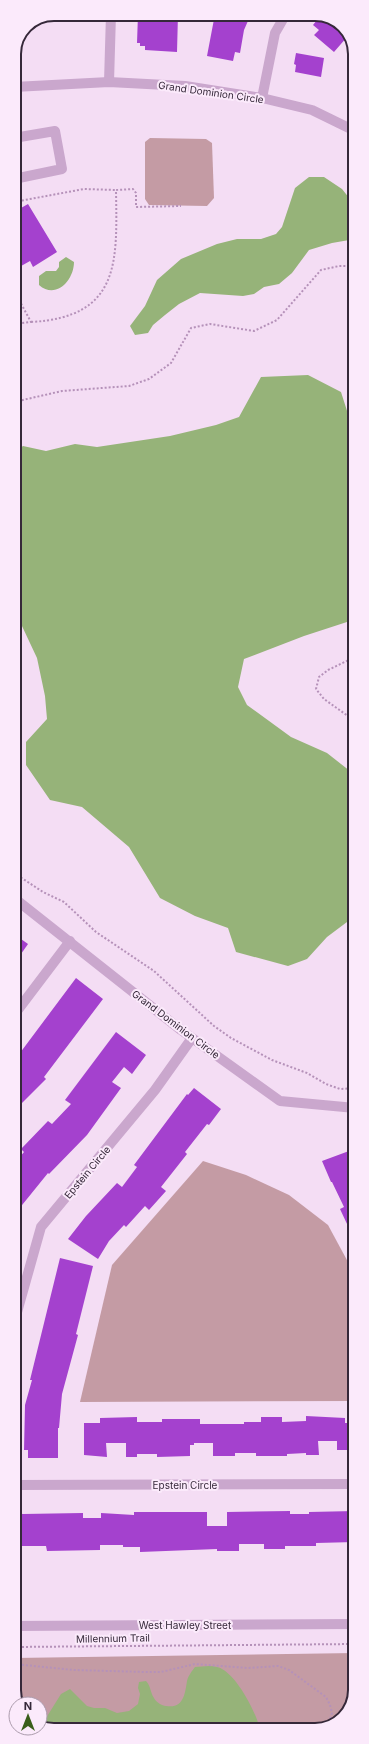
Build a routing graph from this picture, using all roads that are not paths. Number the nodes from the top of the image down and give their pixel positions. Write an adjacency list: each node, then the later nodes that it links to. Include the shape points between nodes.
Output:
1 (111, 21): 3 (street)
2 (282, 21): 5 (street, via 275,32)
3 (109, 82): 4 (street, Grand Dominion Circle); 5 (street, Grand Dominion Circle, via 185,86)
4 (21, 87)
5 (262, 98): 6 (street, Grand Dominion Circle, via 312,110)
6 (348, 128)
7 (21, 137): 8 (street, via 55,131 62,169)
8 (21, 178)
9 (21, 903): 10 (street, Grand Dominion Circle)
10 (70, 941): 11 (street); 12 (street, Grand Dominion Circle)
11 (21, 1006)
12 (192, 1038): 13 (street, Grand Dominion Circle, via 280,1101); 14 (street, Epstein Circle, via 155,1090 41,1227)
13 (348, 1107)
14 (21, 1298)
15 (348, 1484): 16 (street, Epstein Circle)
16 (21, 1485)
17 (348, 1624): 18 (street, West Hawley Street)
18 (21, 1626)

